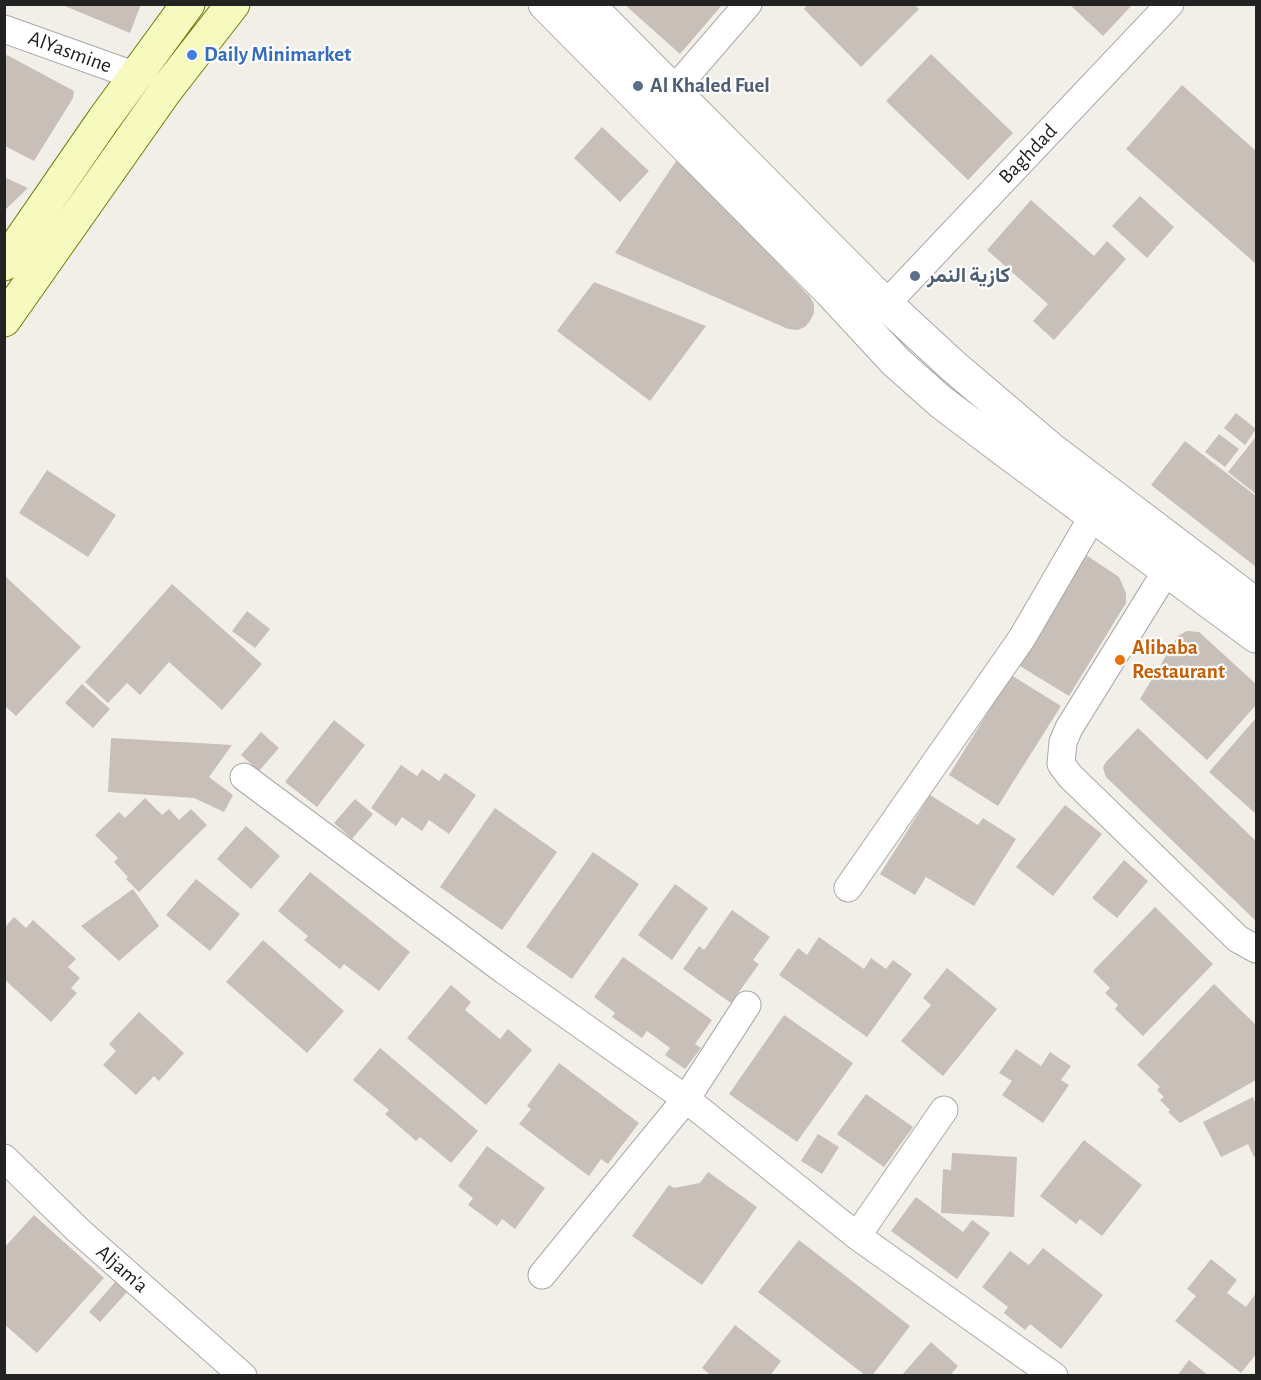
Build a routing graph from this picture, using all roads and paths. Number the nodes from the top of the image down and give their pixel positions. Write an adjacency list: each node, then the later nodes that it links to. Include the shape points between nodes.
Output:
1 (188, 4): 8 (main road)
2 (233, 4): 12 (main road, via 166,90)
3 (545, 4): 13 (street, via 896,362 941,402)
4 (587, 4): 9 (street)
5 (748, 4): 9 (street)
6 (1170, 4): 11 (street, Baghdad)
7 (4, 29): 8 (street, AlYasmine)
8 (136, 76): 10 (main road)
9 (673, 91): 11 (street)
10 (4, 264)
11 (886, 303): 15 (street, via 1053,451)
12 (4, 320)
13 (1093, 516): 14 (street); 18 (street, via 1022,638)
14 (1167, 570): 16 (street); 19 (street, via 1070,728 1063,742 1061,764 1238,939)
15 (1257, 605)
16 (1257, 636)
17 (244, 777): 21 (street)
18 (848, 888)
19 (1257, 949)
20 (747, 1005): 21 (street)
21 (686, 1099): 24 (street); 25 (street)
22 (944, 1110): 24 (street)
23 (4, 1158): 26 (street, Aljam'a, via 79,1231)
24 (857, 1236): 27 (street)
25 (542, 1275)
26 (243, 1376)
27 (1054, 1376)

